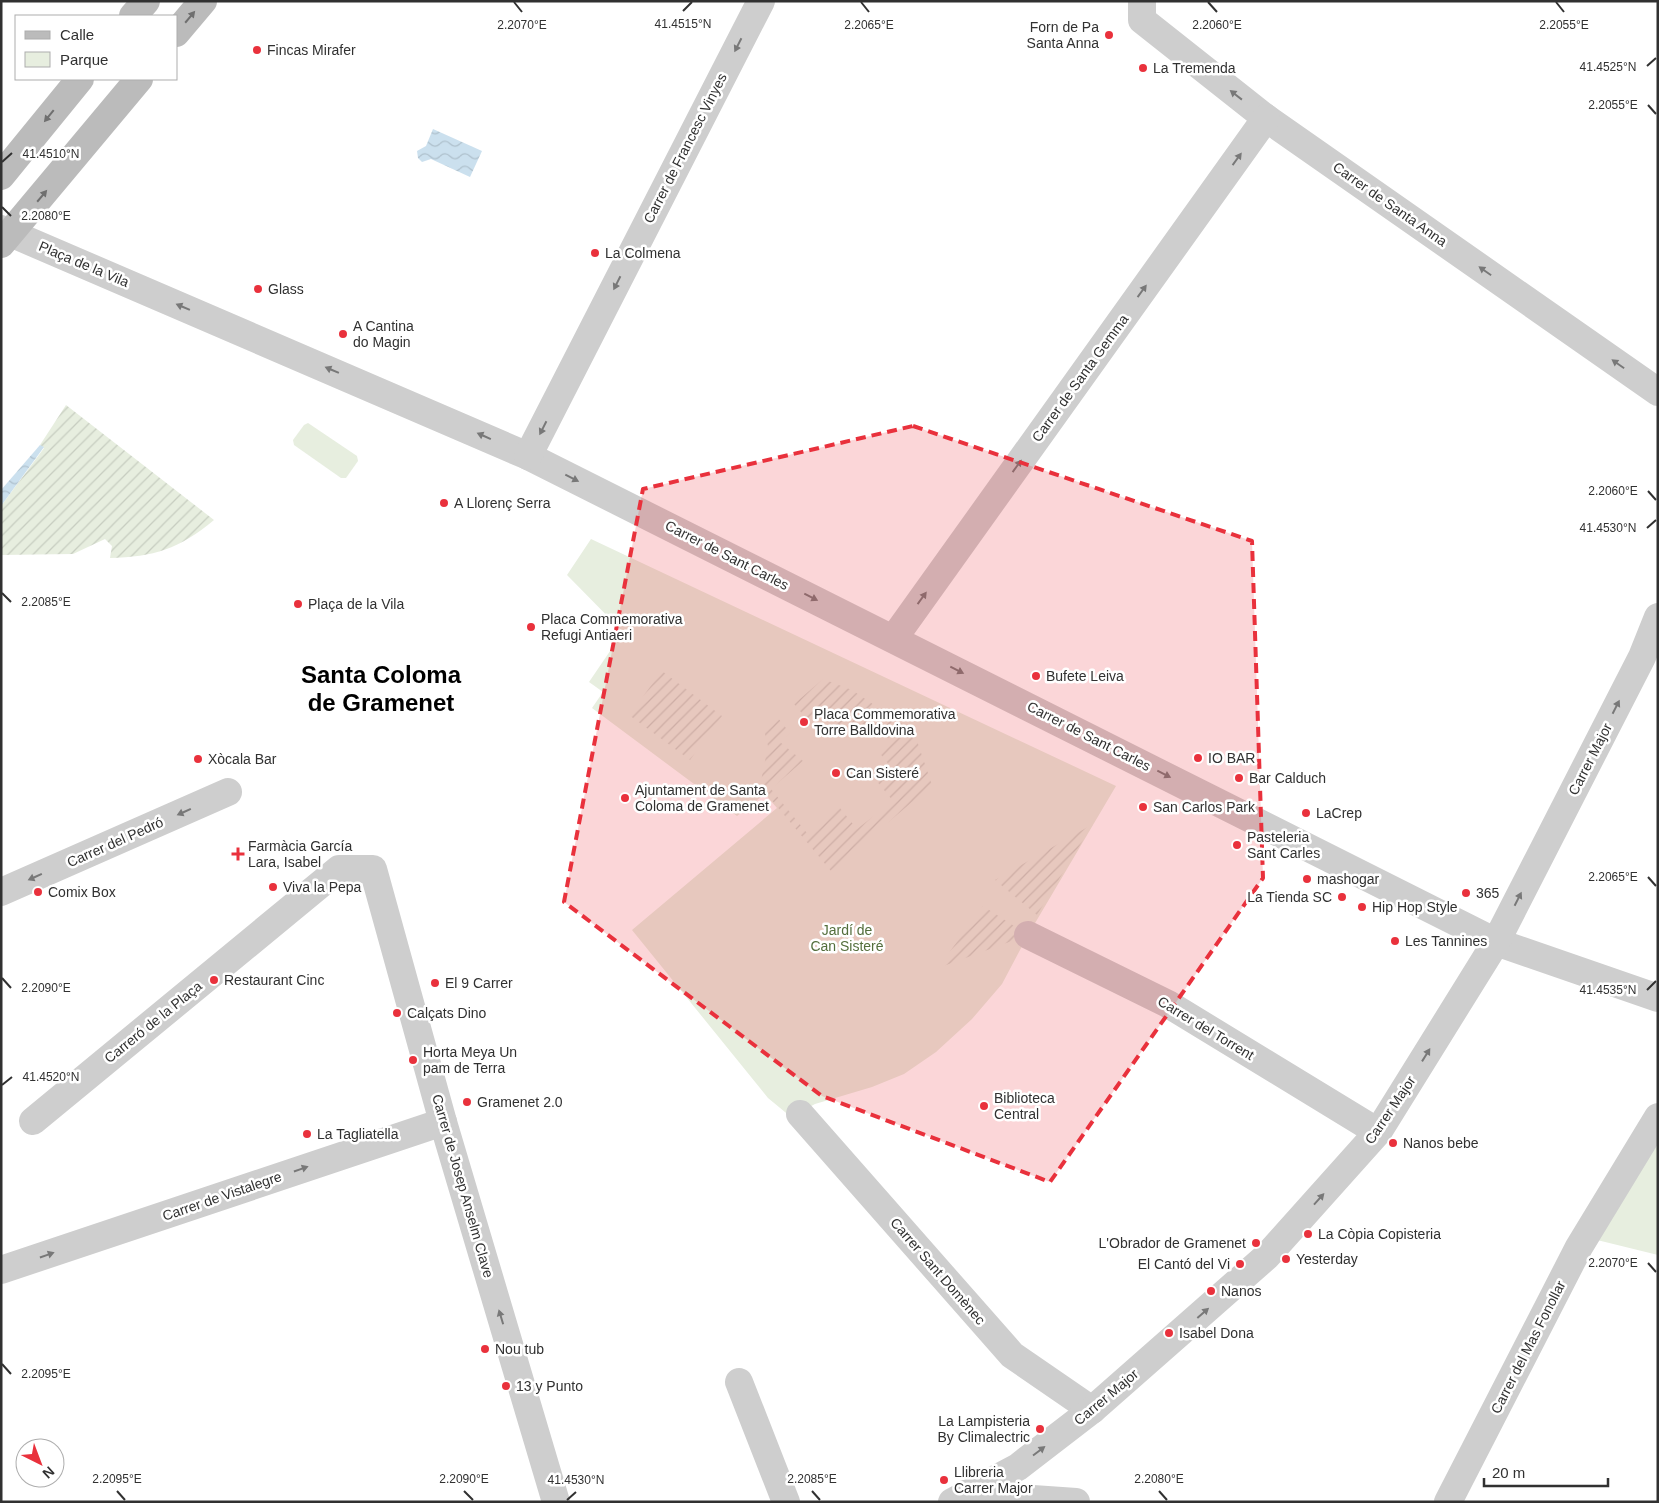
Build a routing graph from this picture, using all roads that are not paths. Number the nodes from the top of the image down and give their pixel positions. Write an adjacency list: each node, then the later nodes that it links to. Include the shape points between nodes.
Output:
1 (146, 1): 5 (street)
2 (204, 1): 6 (street, one-way to 2)
3 (761, 1): 13 (street, Carrer de Francesc Vinyes, one-way to 13)
4 (1142, 1): 9 (street, Carrer de Santa Anna, one-way to 4, via 1142,20)
5 (134, 15)
6 (178, 32)
7 (79, 80): 10 (street, one-way to 10)
8 (138, 80): 11 (street, one-way to 8)
9 (1266, 118): 12 (street, Carrer de Santa Anna, one-way to 9); 15 (street, Carrer de Santa Gemma, one-way to 9)
10 (1, 176)
11 (4, 235): 13 (street, Plaça de la Vila, one-way to 11)
12 (1658, 392)
13 (528, 456): 15 (street, Carrer de Sant Carles, one-way to 15)
14 (1658, 616): 20 (street, Carrer Major, one-way to 14, via 1642,657)
15 (894, 638): 20 (street, Carrer de Sant Carles, one-way to 20)
16 (228, 792): 18 (street, Carrer del Pedró, one-way to 18)
17 (373, 869): 24 (street, Carreró de la Plaça, via 339,869); 25 (street, Carrer de Josep Anselm Clave)
18 (1, 892)
19 (1028, 934): 26 (street, Carrer del Torrent, via 1168,1004)
20 (1496, 942): 21 (street, Carrer de Sant Carles); 26 (street, Carrer Major, one-way to 20)
21 (1658, 998)
22 (800, 1114): 29 (street, Carrer Sant Domènec, via 1012,1355)
23 (1658, 1117): 34 (street, Carrer del Mas Fonollar, via 1579,1247)
24 (33, 1120)
25 (443, 1122): 27 (street, Carrer de Vistalegre, one-way to 25); 31 (street, Carrer de Josep Anselm Clave, one-way to 25)
26 (1378, 1132): 29 (street, Carrer Major, one-way to 26, via 1267,1256)
27 (1, 1270)
28 (738, 1382): 32 (street)
29 (1092, 1410): 30 (street, Carrer Major, one-way to 29, via 1018,1467)
30 (958, 1498): 33 (street)
31 (556, 1502)
32 (786, 1502)
33 (1076, 1502)
34 (1448, 1502)

